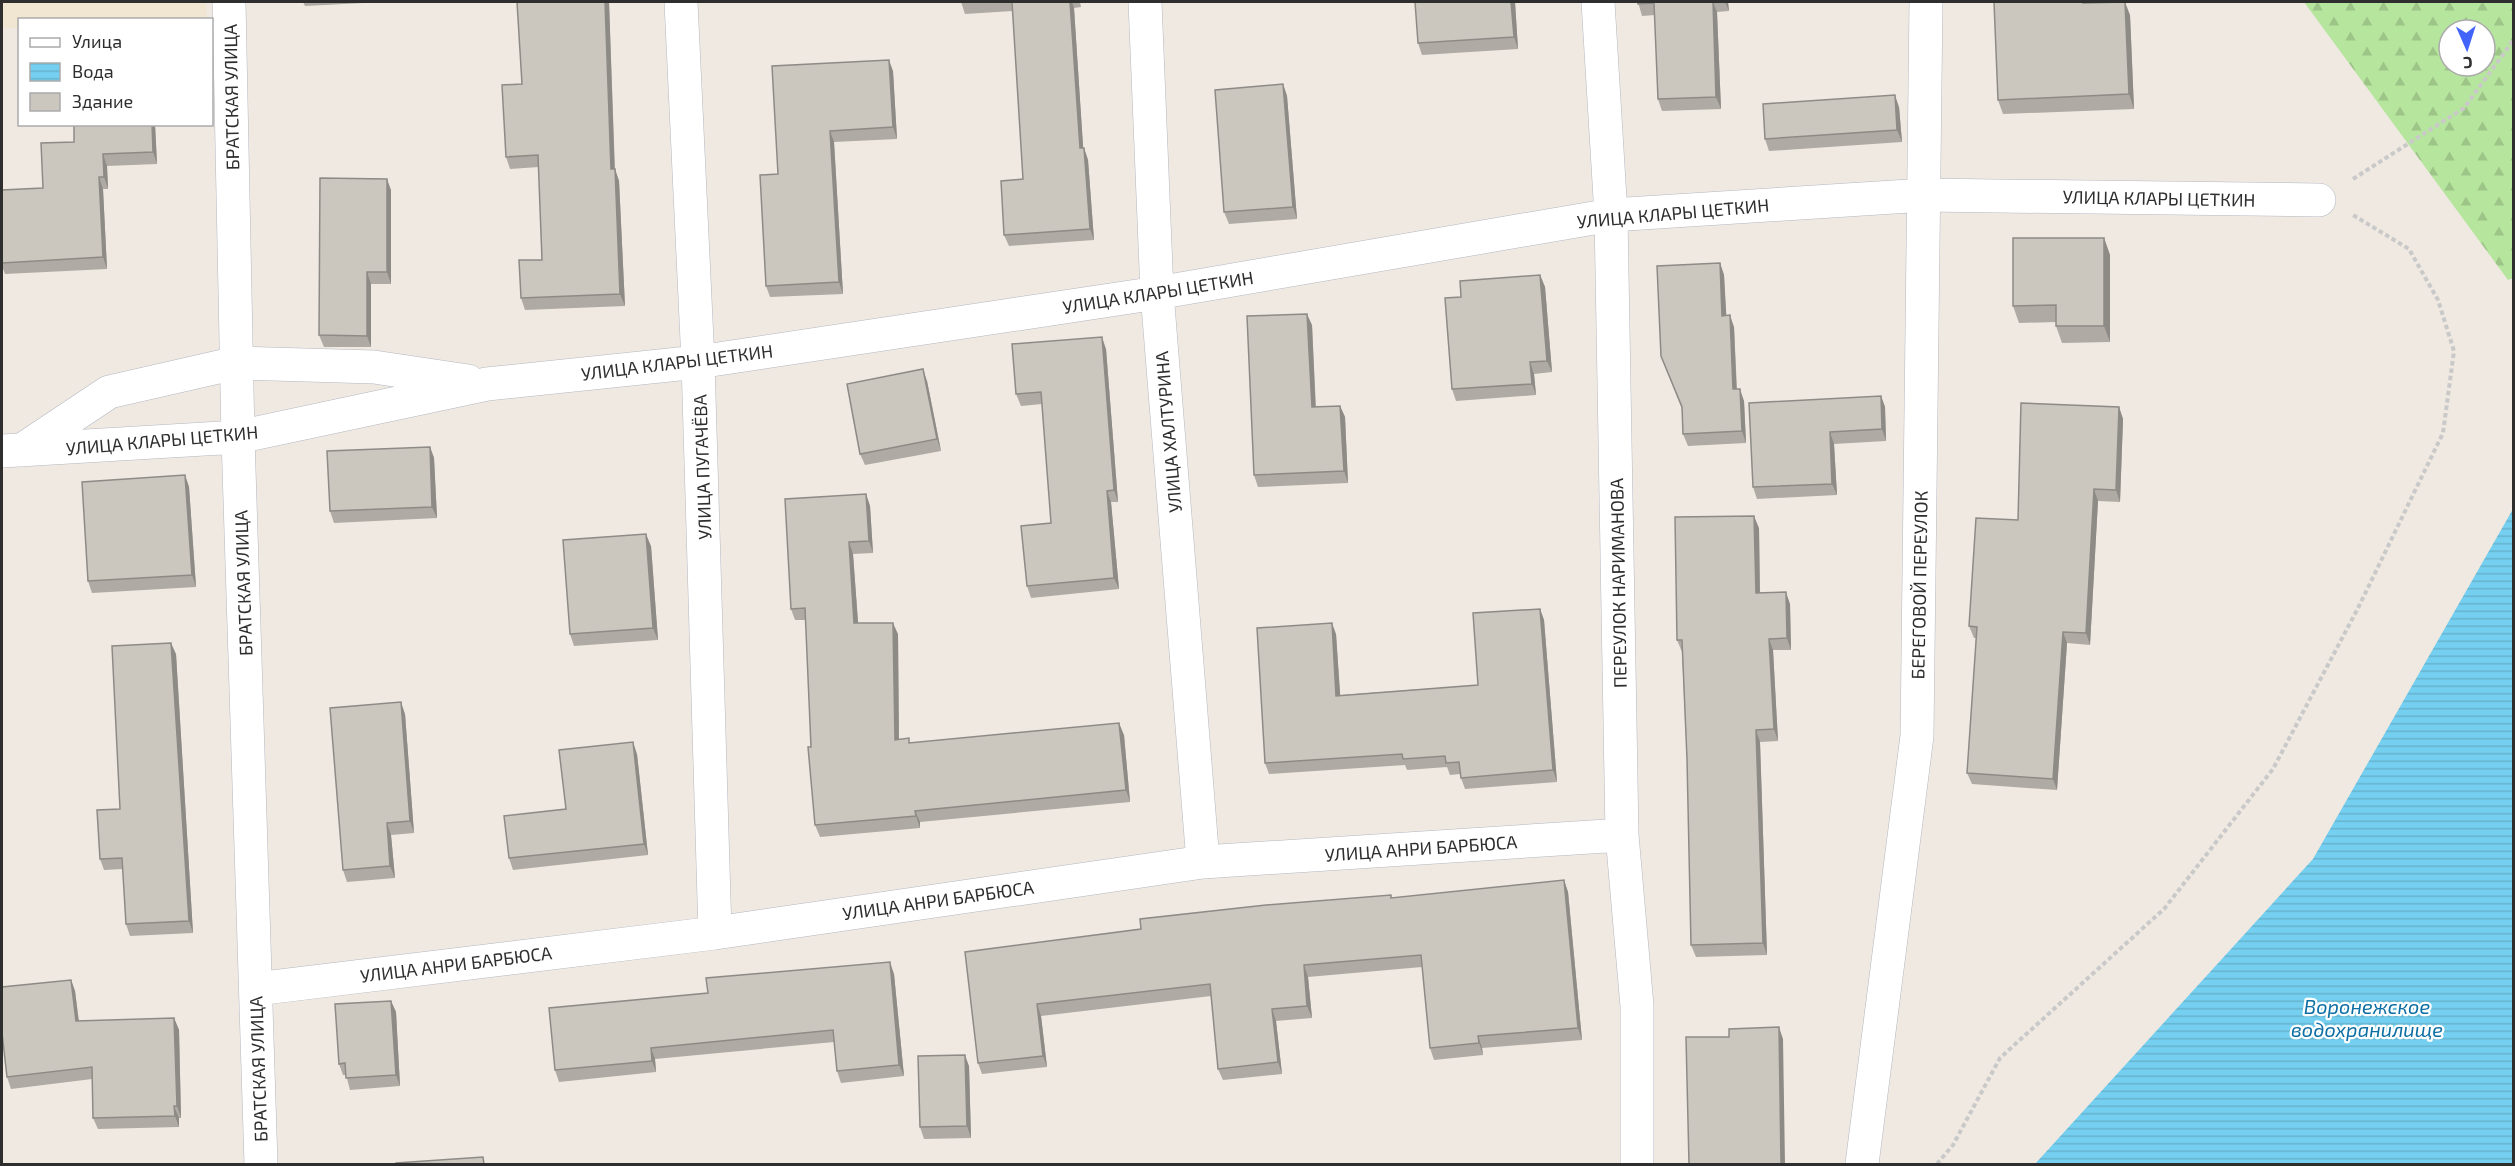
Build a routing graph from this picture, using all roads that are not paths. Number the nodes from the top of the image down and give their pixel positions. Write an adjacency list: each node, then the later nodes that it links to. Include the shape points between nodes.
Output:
1 (229, 2): 11 (street, БРАТСКАЯ УЛИЦА)
2 (681, 2): 10 (street, УЛИЦА ПУГАЧЁВА)
3 (1145, 2): 9 (street, УЛИЦА ХАЛТУРИНА)
4 (1598, 2): 8 (street, ПЕРЕУЛОК НАРИМАНОВА)
5 (1926, 2): 6 (street, БЕРЕГОВОЙ ПЕРЕУЛОК)
6 (1925, 195): 7 (street, УЛИЦА КЛАРЫ ЦЕТКИН); 8 (street, УЛИЦА КЛАРЫ ЦЕТКИН); 21 (street, БЕРЕГОВОЙ ПЕРЕУЛОК, via 1917,736)
7 (2319, 200)
8 (1611, 215): 9 (street, УЛИЦА КЛАРЫ ЦЕТКИН); 15 (street, ПЕРЕУЛОК НАРИМАНОВА)
9 (1157, 294): 10 (street, УЛИЦА КЛАРЫ ЦЕТКИН); 16 (street, УЛИЦА ХАЛТУРИНА)
10 (699, 362): 12 (street, УЛИЦА КЛАРЫ ЦЕТКИН); 17 (street, УЛИЦА ПУГАЧЁВА)
11 (236, 363): 12 (street, via 374,367); 13 (street, БРАТСКАЯ УЛИЦА); 14 (street, via 109,392)
12 (487, 384): 13 (street, УЛИЦА КЛАРЫ ЦЕТКИН)
13 (238, 437): 14 (street, УЛИЦА КЛАРЫ ЦЕТКИН); 18 (street, БРАТСКАЯ УЛИЦА)
14 (11, 451)
15 (1622, 835): 16 (street, УЛИЦА АНРИ БАРБЮСА); 20 (street, ПЕРЕУЛОК НАРИМАНОВА, via 1637,1006)
16 (1203, 862): 17 (street, УЛИЦА АНРИ БАРБЮСА)
17 (716, 933): 18 (street, УЛИЦА АНРИ БАРБЮСА)
18 (256, 989): 19 (street, БРАТСКАЯ УЛИЦА)
19 (261, 1164)
20 (1637, 1164)
21 (1862, 1164)

